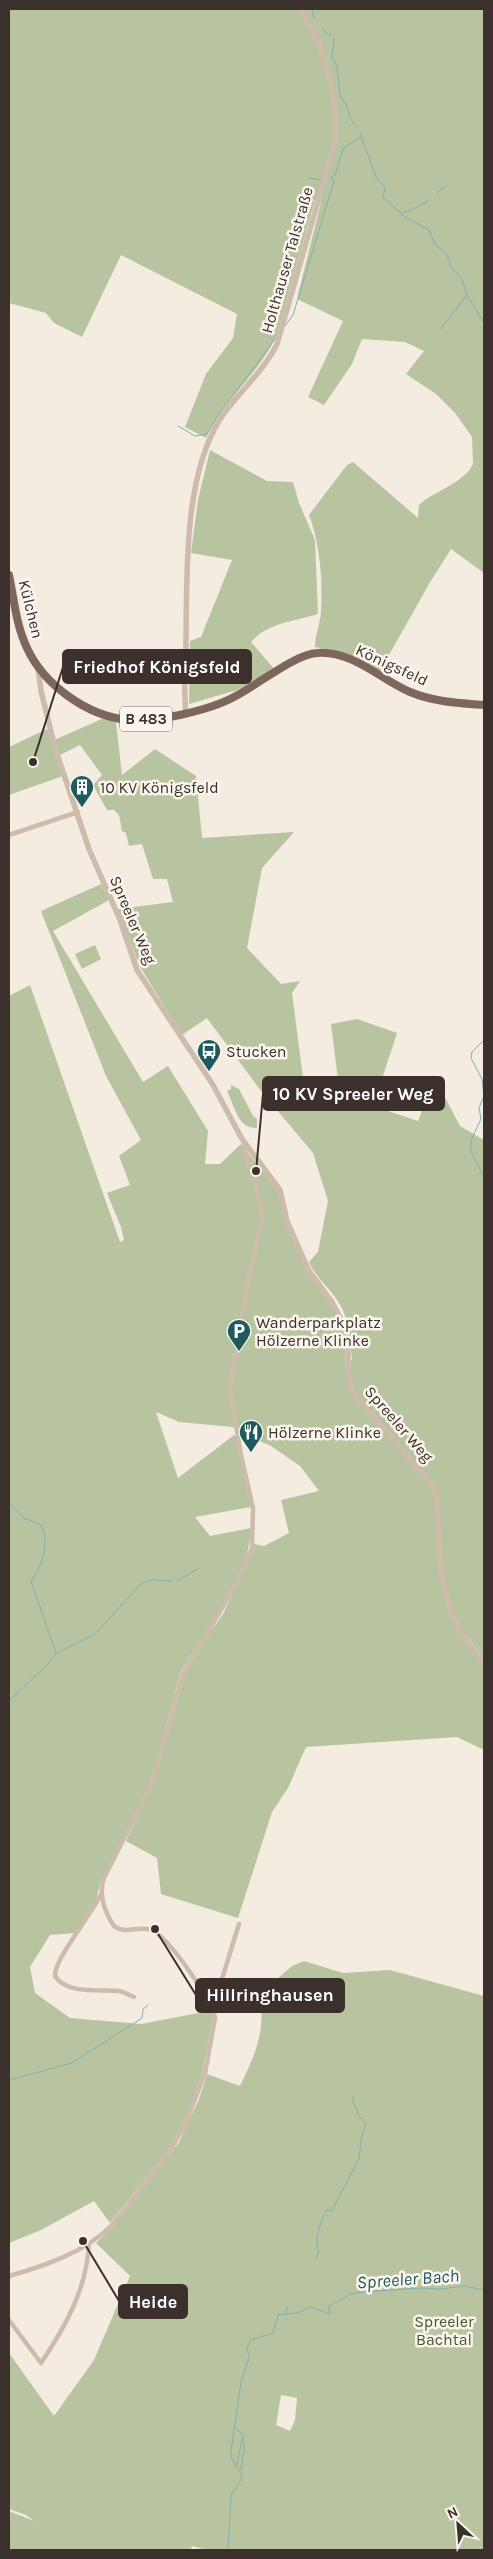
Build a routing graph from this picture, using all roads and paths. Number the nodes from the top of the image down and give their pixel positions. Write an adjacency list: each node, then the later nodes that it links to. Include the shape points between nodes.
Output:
1 (299, 9): 5 (street, Holthauser Talstraße, via 313,28 321,47 335,142 277,344 219,420 201,468 188,557)
2 (9, 575): 3 (main road, Külchen / B 483, via 21,634)
3 (38, 667): 5 (main road, Königsfeld / B 483, via 63,691 106,715 140,720); 6 (street, Spreeler Weg, via 49,728)
4 (484, 705): 5 (main road, Königsfeld / B 483, via 441,701 410,692 359,663 320,652 300,658 234,698)
5 (186, 713)
6 (78, 812): 7 (street); 8 (street, Spreeler Weg, via 92,857 120,920 137,970 217,1092)
7 (9, 835)
8 (245, 1144): 9 (street, Spreeler Weg, via 276,1183 283,1196 289,1225 311,1276 343,1322 348,1341 351,1389 433,1486 446,1600 460,1630); 10 (street, via 262,1220 248,1276 230,1389 253,1508 252,1548 231,1593 183,1674 153,1781 103,1881)
9 (484, 1661)
10 (101, 1894): 12 (street, via 75,1935 55,1976 68,1985 102,1992 119,1991); 13 (street, via 114,1926 124,1931 150,1930 164,1939)
11 (239, 1924): 13 (street)
12 (134, 1997)
13 (213, 2008): 14 (street, via 204,2073 182,2133 112,2225)
14 (89, 2243): 15 (street, via 48,2263); 16 (street, via 75,2304 41,2363)
15 (9, 2276)
16 (9, 2320)

